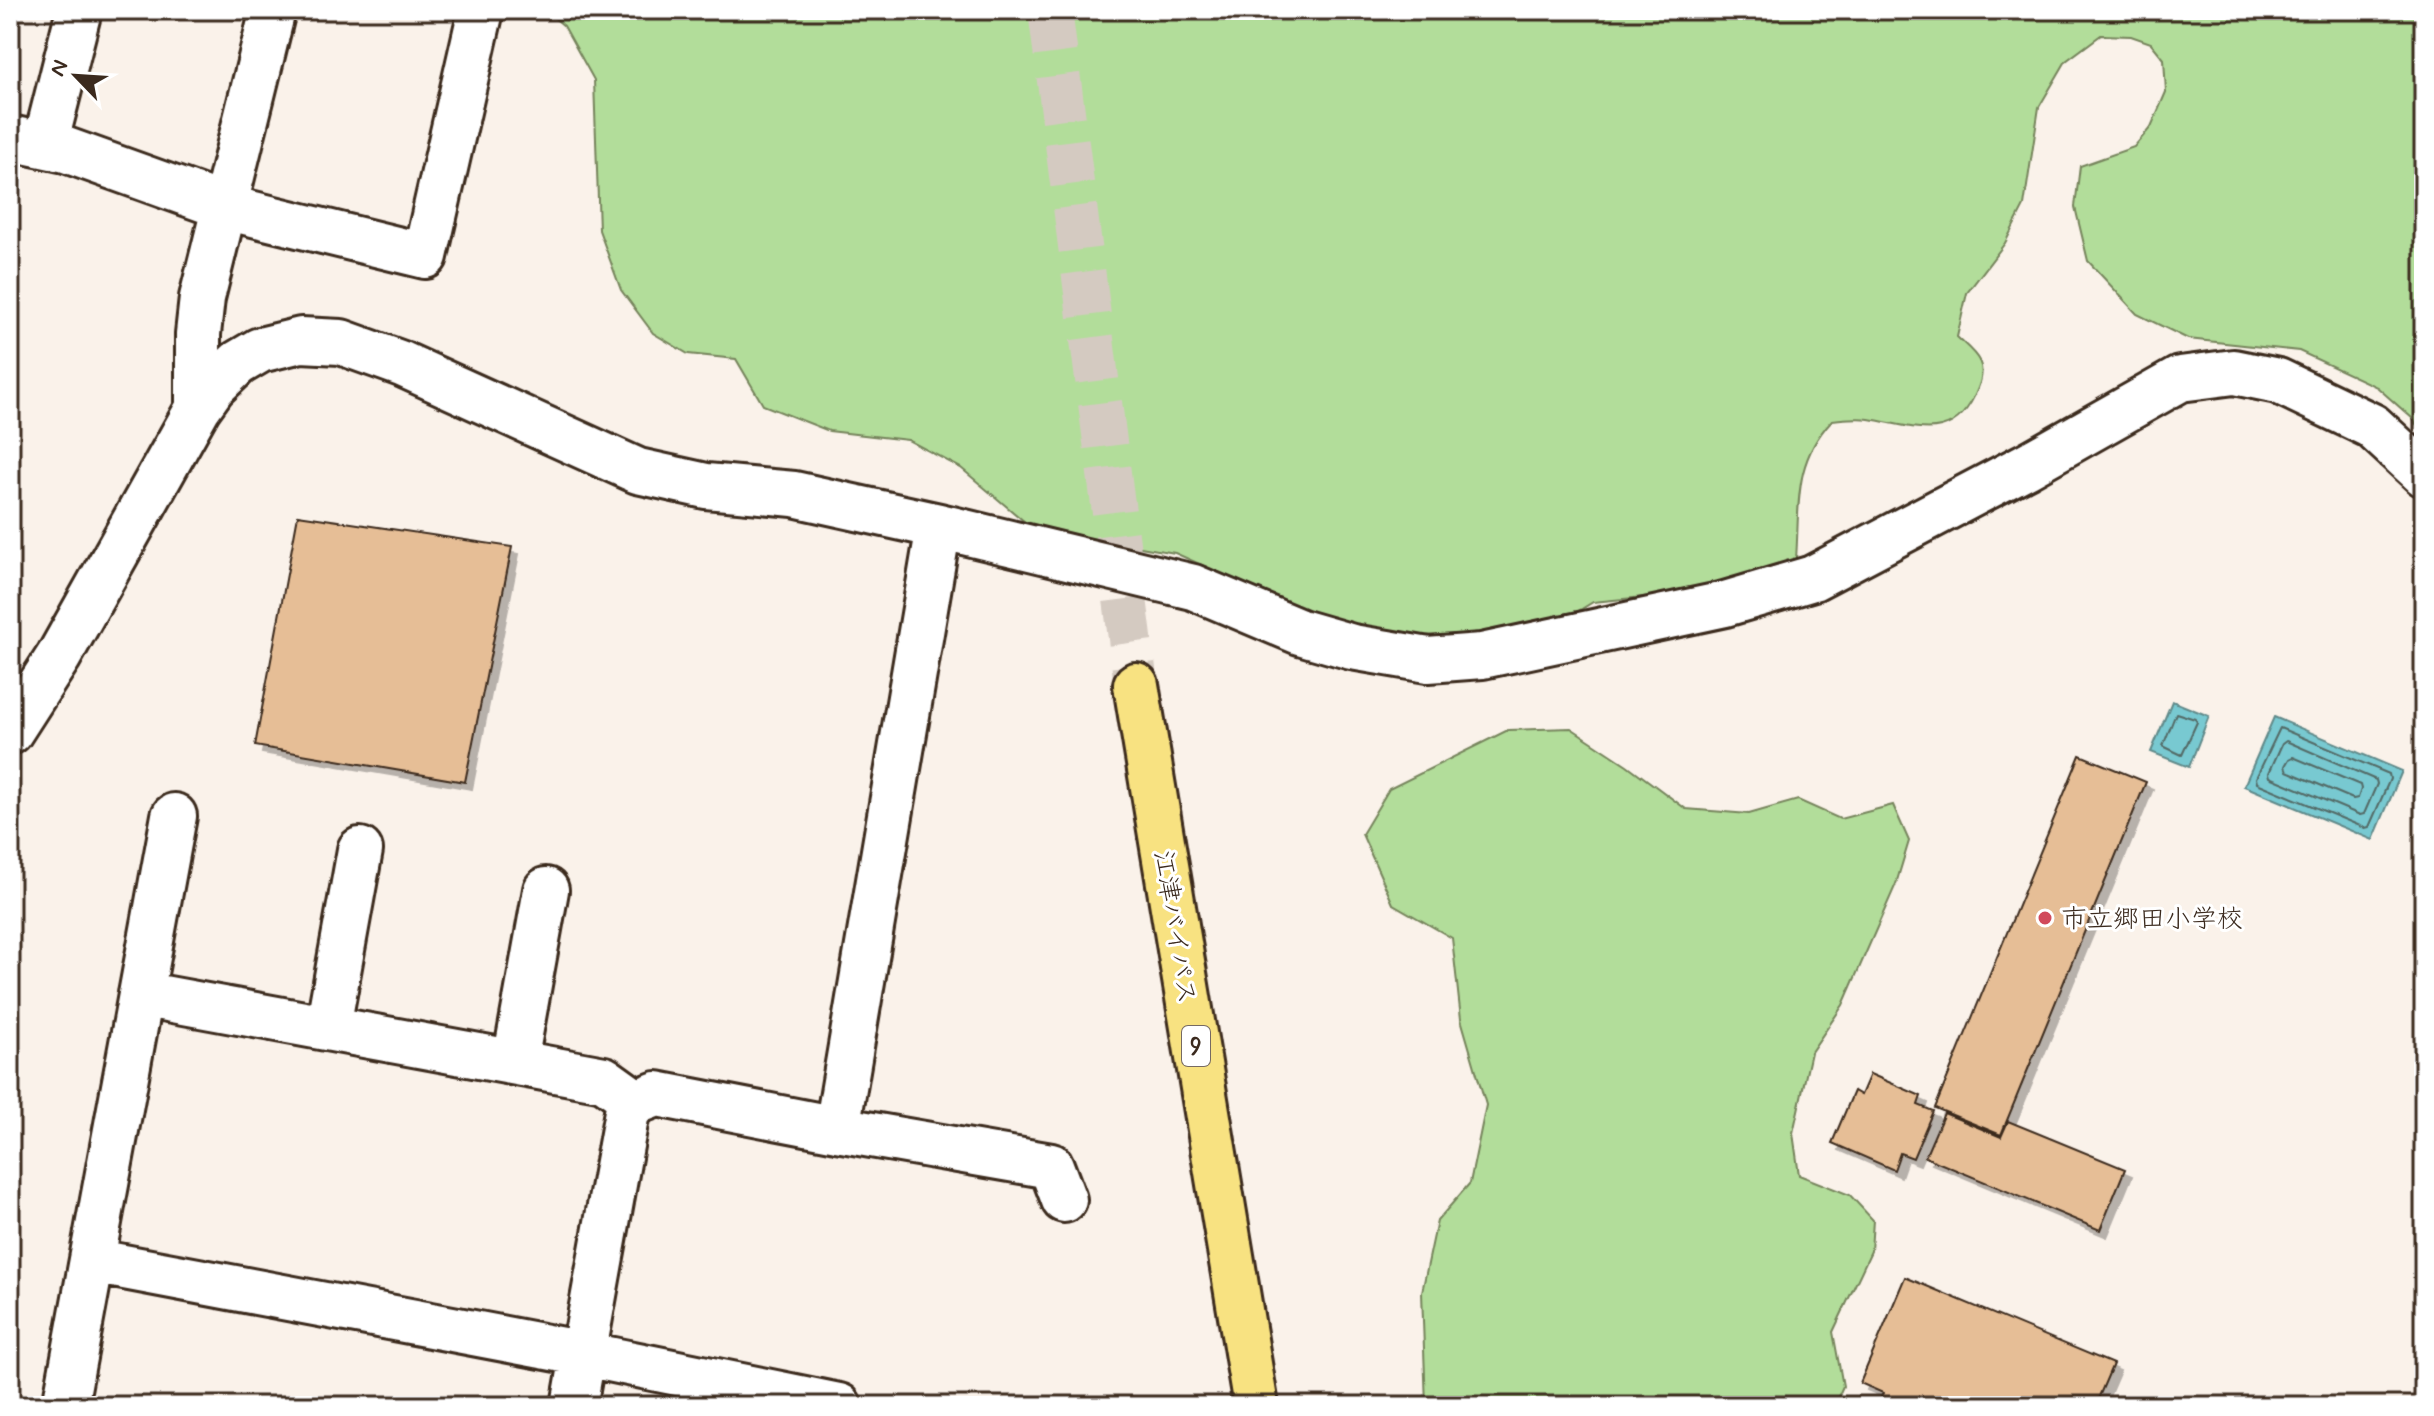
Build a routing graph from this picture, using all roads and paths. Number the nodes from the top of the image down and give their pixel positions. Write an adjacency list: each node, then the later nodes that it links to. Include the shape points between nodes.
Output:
1 (79, 10): 4 (street)
2 (273, 10): 5 (street)
3 (481, 10): 5 (street, via 425,256)
4 (28, 141): 5 (street)
5 (225, 207): 6 (street, via 202,298)
6 (198, 408): 8 (street, via 238,363 260,350 301,340 341,342 402,364 638,471 706,486 794,494); 10 (street, via 59,656)
7 (2424, 474): 8 (street, via 2372,426 2278,381 2234,372 2180,379 1813,578 1725,604 1482,656 1428,660 1300,632 1193,587)
8 (939, 526): 18 (street)
9 (1136, 685): 25 (highway, 江津バイパス / 9)
10 (10, 732)
11 (174, 816): 14 (street)
12 (360, 850): 15 (street)
13 (546, 890): 16 (street)
14 (141, 994): 15 (street); 20 (street)
15 (328, 1027): 16 (street)
16 (515, 1062): 17 (street, via 604,1079)
17 (636, 1102): 18 (street, via 657,1094); 21 (street, via 627,1112)
18 (837, 1129): 19 (street, via 1051,1166)
19 (1064, 1200)
20 (92, 1261): 21 (street); 22 (street)
21 (584, 1354): 23 (street); 24 (street)
22 (65, 1406)
23 (574, 1406)
24 (839, 1406)
25 (1256, 1406)

